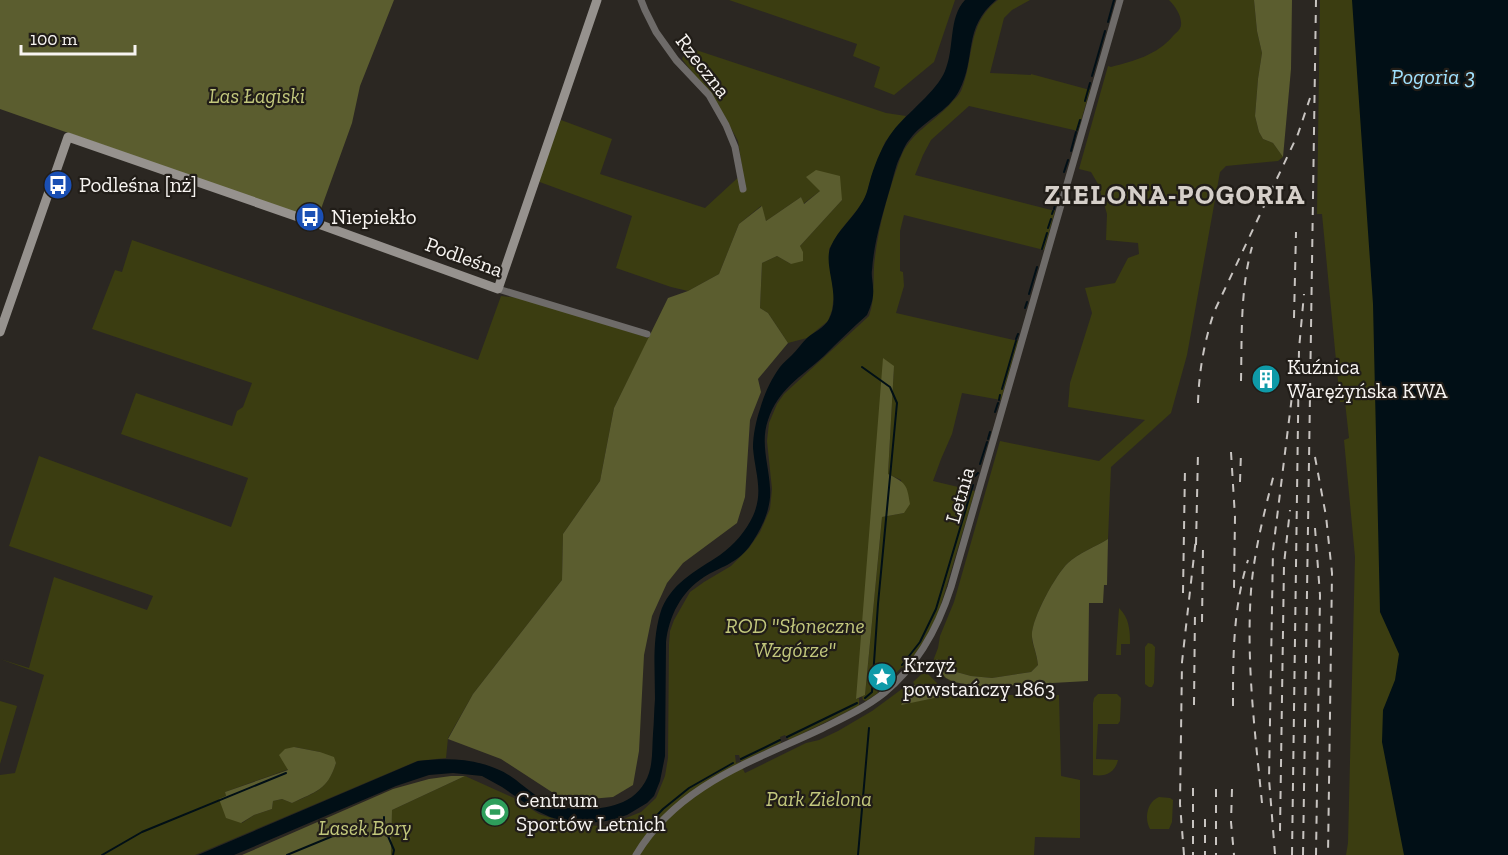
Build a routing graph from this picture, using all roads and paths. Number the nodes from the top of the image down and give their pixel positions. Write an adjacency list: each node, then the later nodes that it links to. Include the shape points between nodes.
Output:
1 (597, 0): 5 (street)
2 (641, 0): 4 (street, Rzeczna, via 659,37 708,95 726,125 735,147)
3 (1120, 0): 8 (street, Letnia, via 948,595 927,644 895,683 864,707 723,775 687,797 660,822)
4 (743, 189)
5 (498, 288): 6 (street, Podleśna, via 68,137); 7 (street, Podleśna)
6 (0, 332)
7 (647, 334)
8 (636, 855)

